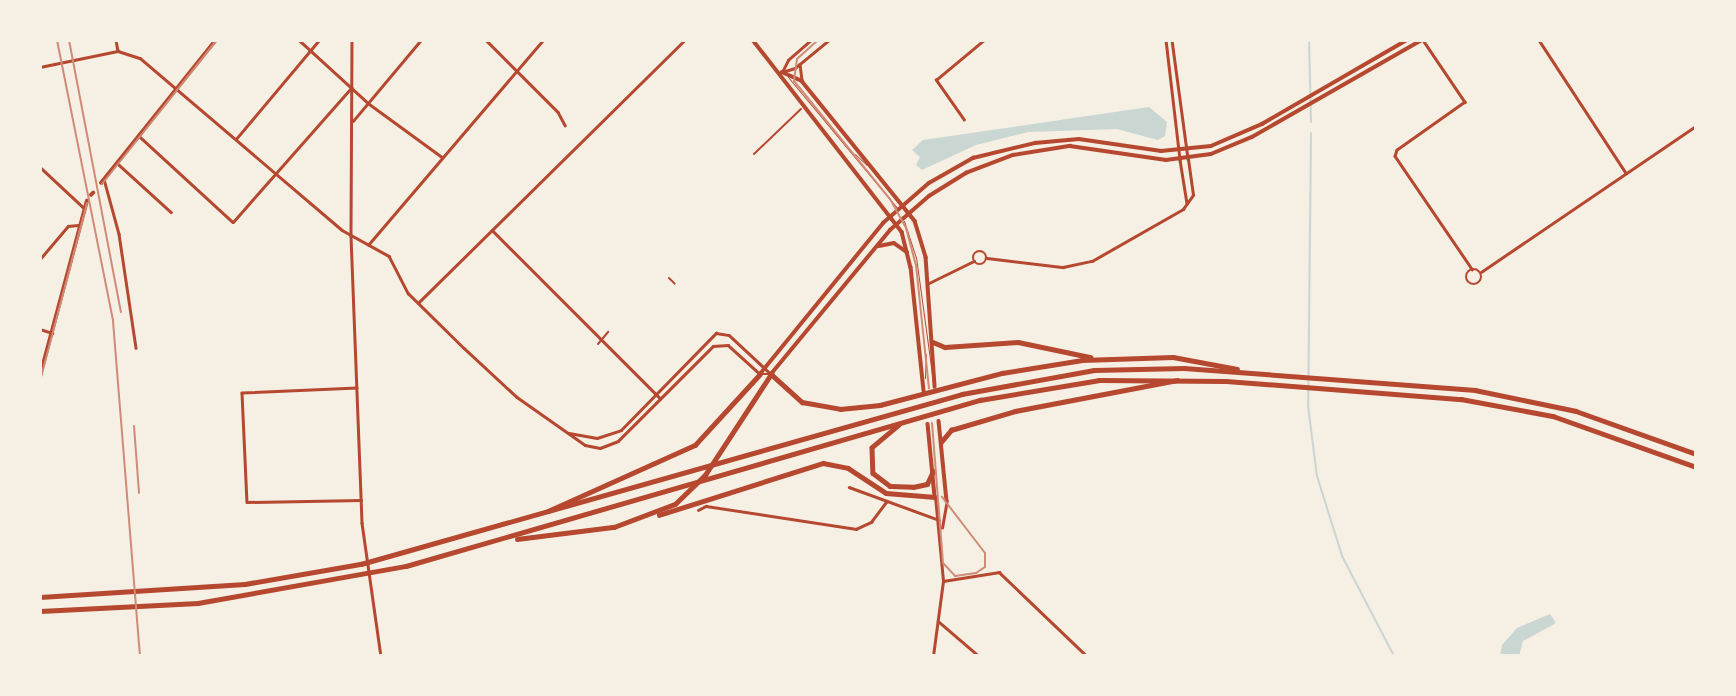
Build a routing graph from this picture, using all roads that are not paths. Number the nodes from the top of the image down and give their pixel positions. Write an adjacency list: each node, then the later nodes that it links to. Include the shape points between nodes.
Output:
1 (116, 40): 18 (street)
2 (216, 40): 25 (main road)
3 (299, 40): 19 (street)
4 (319, 40): 19 (street)
5 (352, 40): 26 (street)
6 (421, 40): 27 (street)
7 (486, 40): 22 (street)
8 (543, 40): 22 (street)
9 (685, 40): 59 (street)
10 (753, 40): 23 (main road)
11 (811, 40): 23 (street, via 788,60)
12 (828, 40): 20 (street)
13 (984, 40): 29 (street, via 936,80)
14 (1168, 40): 35 (street, via 1173,46); 36 (street)
15 (1407, 40): 35 (main road, via 1262,124)
16 (1422, 40): 40 (main road, via 1262,131 1221,151); 67 (street, via 1465,102 1397,150 1396,163)
17 (1539, 40): 44 (street)
18 (118, 51): 21 (street); 25 (street, via 140,58)
19 (310, 52): 26 (street); 34 (street)
20 (800, 64): 23 (street); 24 (street)
21 (40, 67)
22 (514, 69): 31 (street, via 558,112); 39 (street)
23 (782, 72): 24 (main road); 38 (lane); 55 (main road)
24 (802, 81): 47 (main road)
25 (178, 88): 33 (main road); 34 (street)
26 (351, 88): 27 (street); 30 (street); 45 (street)
27 (368, 103): 30 (street); 39 (street)
28 (801, 108): 37 (street)
29 (964, 120)
30 (353, 121): 60 (street)
31 (565, 125)
32 (1696, 126): 44 (street)
33 (139, 136): 42 (main road); 45 (street, via 233,222)
34 (236, 139): 45 (street)
35 (1187, 150): 36 (main road); 40 (street)
36 (1180, 151): 41 (street); 49 (main road, via 1096,140 1035,143 973,158)
37 (756, 152)
38 (852, 152): 47 (lane); 52 (lane)
39 (442, 157): 61 (street)
40 (1188, 159): 41 (main road); 50 (street, via 1193,195)
41 (1180, 160): 50 (street); 54 (main road, via 1080,146 1027,153 966,173)
42 (117, 163): 46 (main road); 53 (street)
43 (40, 167): 51 (street)
44 (1626, 173): 68 (street)
45 (276, 174): 60 (street)
46 (103, 181): 79 (street, via 119,234)
47 (885, 181): 49 (main road)
48 (87, 201): 51 (main road)
49 (903, 203): 52 (main road); 54 (main road)
50 (1187, 203): 64 (street, via 1172,216 1083,264 1063,267)
51 (84, 208): 58 (main road)
52 (897, 208): 55 (main road); 56 (lane)
53 (171, 212)
54 (909, 212): 56 (main road); 70 (main road, via 923,243)
55 (891, 215): 57 (main road); 82 (main road)
56 (902, 218): 57 (main road); 80 (lane, via 916,257)
57 (897, 223): 62 (main road); 63 (main road)
58 (78, 225): 65 (street, via 68,226); 75 (main road)
59 (491, 229): 72 (street); 76 (street)
60 (351, 236): 61 (street); 89 (street)
61 (368, 245): 72 (street, via 393,260 405,288)
62 (877, 247): 63 (main road, via 894,243); 85 (main road)
63 (908, 253): 90 (main road)
64 (987, 258): 66 (street, via 981,265); 66 (street, via 978,251)
65 (40, 259)
66 (974, 261): 70 (street)
67 (1472, 269): 68 (street); 68 (street, via 1466,276 1471,284 1480,282)
68 (1481, 272)
69 (669, 278): 71 (street)
70 (929, 283): 77 (main road)
71 (675, 284)
72 (418, 303): 96 (street, via 517,397)
73 (40, 329): 75 (street)
74 (608, 332): 76 (street)
75 (51, 333): 86 (main road)
76 (603, 340): 78 (street); 91 (street)
77 (933, 342): 81 (highway, via 945,347 1017,342); 88 (main road)
78 (598, 344)
79 (136, 348)
80 (926, 352): 88 (lane); 90 (lane)
81 (1101, 359): 83 (highway, via 1181,358); 85 (highway, via 1022,369 861,408 820,408 795,398)
82 (765, 368): 84 (main road); 85 (street); 91 (street, via 721,331)
83 (1251, 372): 98 (highway, via 1502,394 1638,431); 108 (highway, via 1094,370 1024,380 943,399)
84 (760, 374): 85 (street); 92 (street, via 733,348 719,344); 108 (highway, via 695,445)
85 (771, 374): 107 (highway, via 705,475 682,499)
86 (40, 376)
87 (1181, 379): 93 (highway, via 1058,385); 97 (highway, via 1016,411 951,430); 99 (highway, via 1359,389 1515,407 1634,442)
88 (935, 387)
89 (357, 388): 103 (street); 103 (street, via 242,393 247,502)
90 (924, 390)
91 (656, 393): 92 (street); 96 (street, via 625,427 610,436 584,438)
92 (660, 398): 96 (street, via 607,447 585,446)
93 (905, 421): 100 (highway, via 874,445 870,458 873,473 890,486 913,487 928,484); 111 (highway)
94 (940, 421): 97 (main road)
95 (928, 424): 100 (main road)
96 (562, 430)
97 (941, 442): 105 (main road)
98 (1696, 454)
99 (1696, 467)
100 (933, 471): 102 (main road)
101 (849, 487): 104 (street)
102 (935, 496): 107 (highway, via 887,493 848,468 823,463); 109 (street)
103 (361, 500): 116 (street)
104 (887, 500): 106 (street, via 872,522 856,529 706,506); 109 (street)
105 (947, 501): 110 (street)
106 (698, 510)
107 (652, 515): 111 (highway, via 601,529)
108 (536, 517): 113 (highway, via 361,564 245,584 152,594)
109 (939, 520): 110 (street)
110 (942, 531): 112 (street)
111 (506, 540): 114 (highway, via 362,575 247,596 152,607)
112 (943, 581): 115 (street); 119 (street, via 999,572)
113 (40, 597)
114 (40, 611)
115 (938, 621): 117 (street); 118 (street)
116 (381, 656)
117 (933, 656)
118 (979, 656)
119 (1087, 656)

